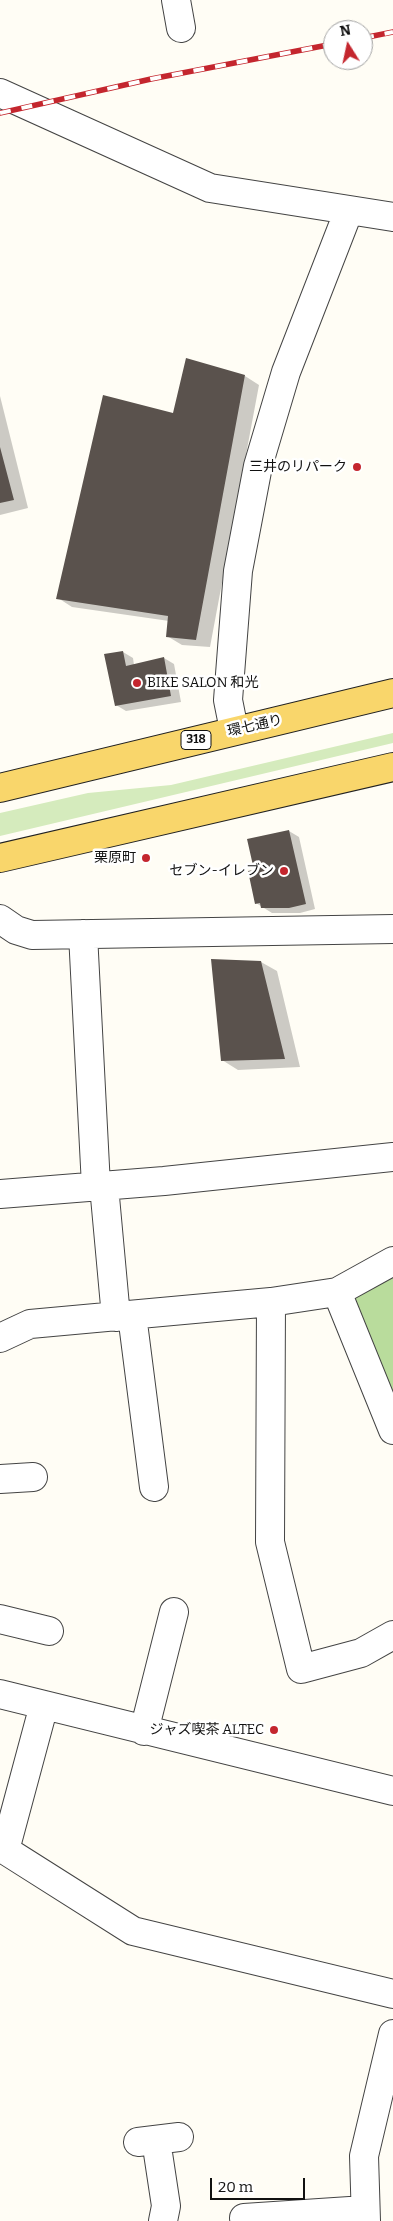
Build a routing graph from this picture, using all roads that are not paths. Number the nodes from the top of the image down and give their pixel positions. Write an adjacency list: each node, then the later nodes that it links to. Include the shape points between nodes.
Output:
1 (176, 0): 2 (street)
2 (181, 28)
3 (0, 93): 4 (street, via 210,188)
4 (349, 210): 5 (street); 7 (street, via 286,372 258,466 238,571 228,700)
5 (393, 217)
6 (393, 693): 7 (main road, 環七通り / 318)
7 (234, 730): 9 (main road, 環七通り / 318)
8 (393, 767): 10 (main road)
9 (0, 788)
10 (0, 858)
11 (0, 919): 13 (street, via 16,930 32,935)
12 (393, 929): 13 (street)
13 (83, 934): 15 (street)
14 (393, 1157): 15 (street)
15 (100, 1186): 16 (street); 20 (street)
16 (0, 1194)
17 (393, 1261): 18 (street)
18 (338, 1292): 19 (street); 22 (street)
19 (271, 1302): 20 (street); 29 (street, via 270,1542 301,1669 361,1654)
20 (124, 1316): 21 (street, via 30,1324); 25 (street)
21 (0, 1338)
22 (393, 1430)
23 (34, 1477): 24 (street)
24 (0, 1479)
25 (154, 1487)
26 (174, 1612): 32 (street)
27 (0, 1619): 28 (street)
28 (49, 1631)
29 (393, 1635)
30 (0, 1694): 31 (street)
31 (44, 1705): 32 (street); 34 (street)
32 (144, 1730): 33 (street)
33 (393, 1791)
34 (8, 1807): 35 (street, via 5,1850 133,1931)
35 (393, 1994)
36 (393, 2034): 38 (street, via 364,2156)
37 (157, 2140): 40 (street, via 166,2206)
38 (366, 2216): 39 (street)
39 (244, 2218)
40 (163, 2221)

